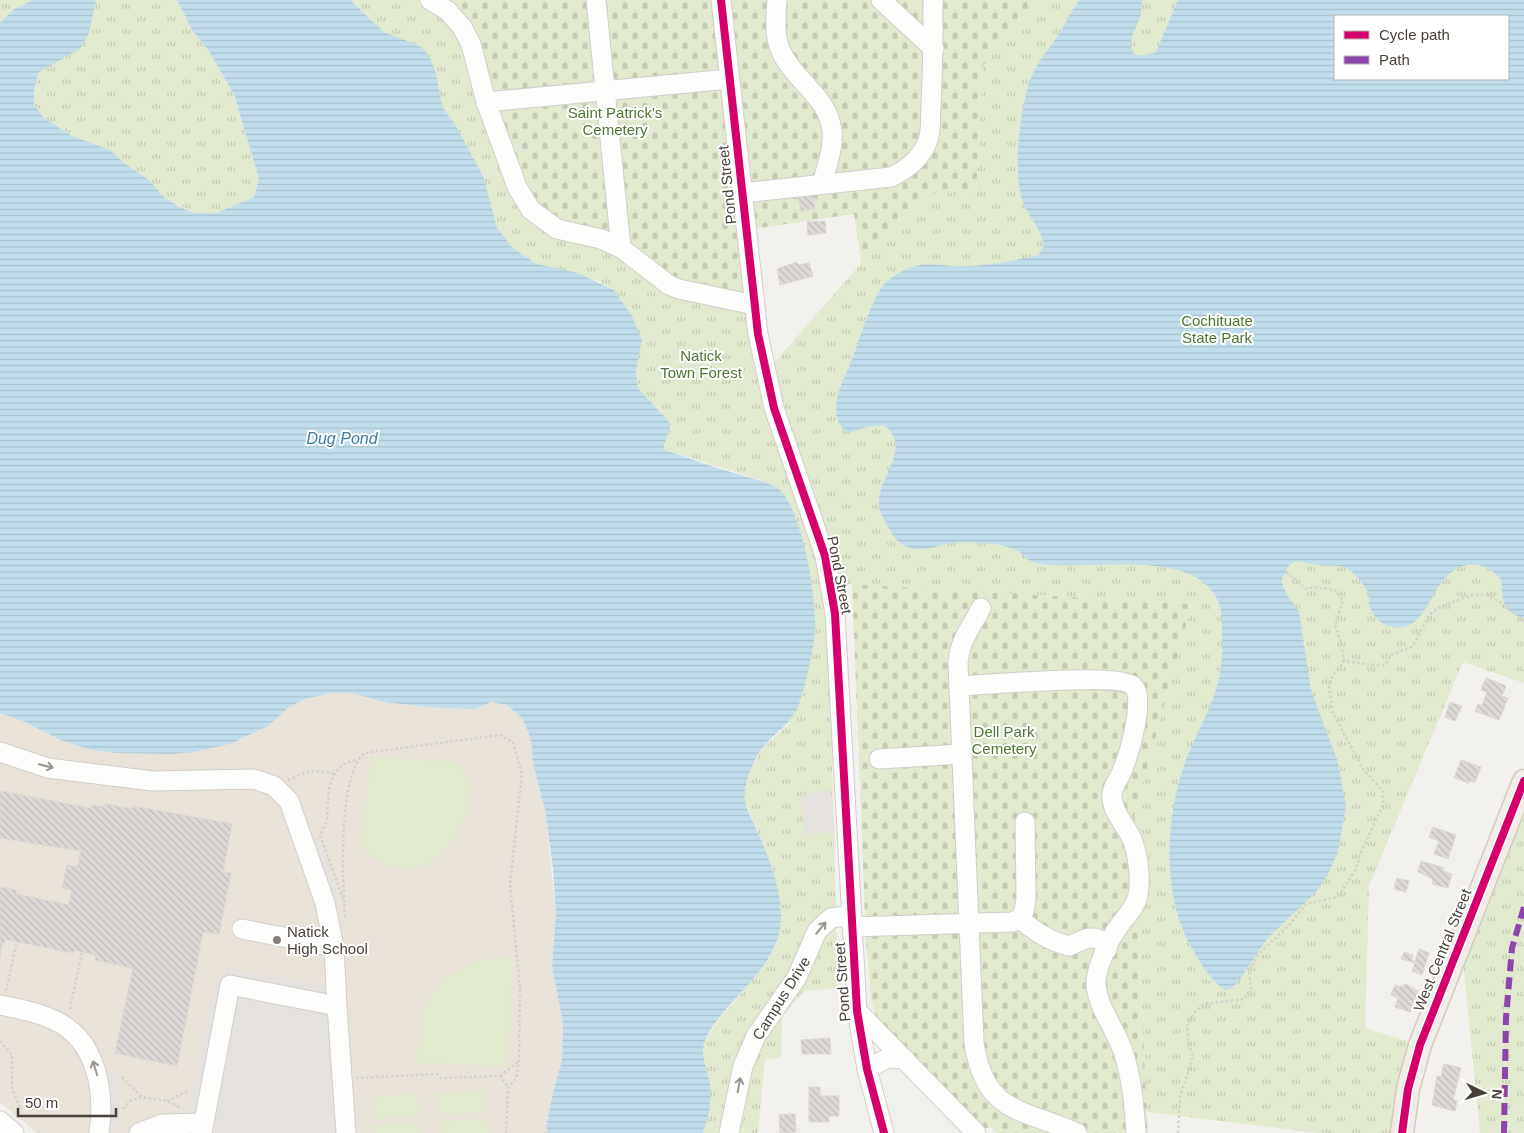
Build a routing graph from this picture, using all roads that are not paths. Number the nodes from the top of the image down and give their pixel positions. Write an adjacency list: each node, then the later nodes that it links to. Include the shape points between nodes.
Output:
1 (430, 0): 10 (street, via 448,11 462,27)
2 (596, 0): 9 (street)
3 (721, 0): 8 (street, Pond Street)
4 (777, 0): 11 (street, via 779,48 786,62 824,104 830,118 833,133)
5 (880, 0): 7 (street)
6 (933, 0): 7 (street)
7 (934, 49): 11 (street, via 930,131 922,153 902,172 891,177)
8 (729, 79): 9 (street); 12 (street, Pond Street)
9 (604, 90): 10 (street); 13 (street)
10 (486, 102): 13 (street, via 518,187 531,210 557,228)
11 (822, 184): 12 (street)
12 (742, 193): 14 (street, Pond Street)
13 (622, 248): 14 (street, via 669,285)
14 (754, 305): 23 (street, Pond Street, via 774,408 825,556 834,606)
15 (981, 608): 16 (street, via 964,634 959,649)
16 (959, 686): 18 (street); 27 (street, via 1101,679 1125,681 1134,686 1139,697 1138,709 1112,798 1132,840 1137,858 1139,894)
17 (0, 752): 26 (street, one-way to 26, via 48,768 144,780 225,778 254,780 274,786 289,802 325,902)
18 (962, 754): 19 (street); 24 (street)
19 (879, 759)
20 (1524, 781): 44 (main road, West Central Street, via 1420,1045 1408,1089)
21 (1025, 822): 22 (street, via 1026,899)
22 (1020, 919): 24 (street, Campus Drive); 27 (street, via 1039,935 1060,944 1069,946 1085,937 1097,938)
23 (852, 921): 24 (street, Campus Drive); 30 (street, Pond Street); 39 (street, Campus Drive, one-way to 23, via 743,1066 756,1036 797,977 817,931 831,918)
24 (970, 923): 42 (street, via 974,1043 978,1067 986,1086 1020,1112)
25 (242, 928): 26 (street)
26 (334, 947): 29 (street)
27 (1107, 949): 43 (street, via 1096,973 1096,986 1123,1051 1134,1103)
28 (0, 1005): 36 (street, one-way to 28, via 101,1096 95,1064 81,1041 58,1022 34,1012)
29 (337, 1006): 34 (street, via 230,985); 38 (street)
30 (857, 1011): 31 (street); 32 (street, Pond Street)
31 (905, 1059): 32 (street, via 888,1058); 41 (street)
32 (868, 1069): 40 (street, Pond Street)
33 (0, 1121): 35 (street)
34 (203, 1128): 37 (street, via 163,1124)
35 (14, 1133)
36 (100, 1133)
37 (139, 1133)
38 (346, 1133)
39 (729, 1133)
40 (884, 1133)
41 (976, 1133)
42 (1076, 1133)
43 (1136, 1133)
44 (1402, 1133)

